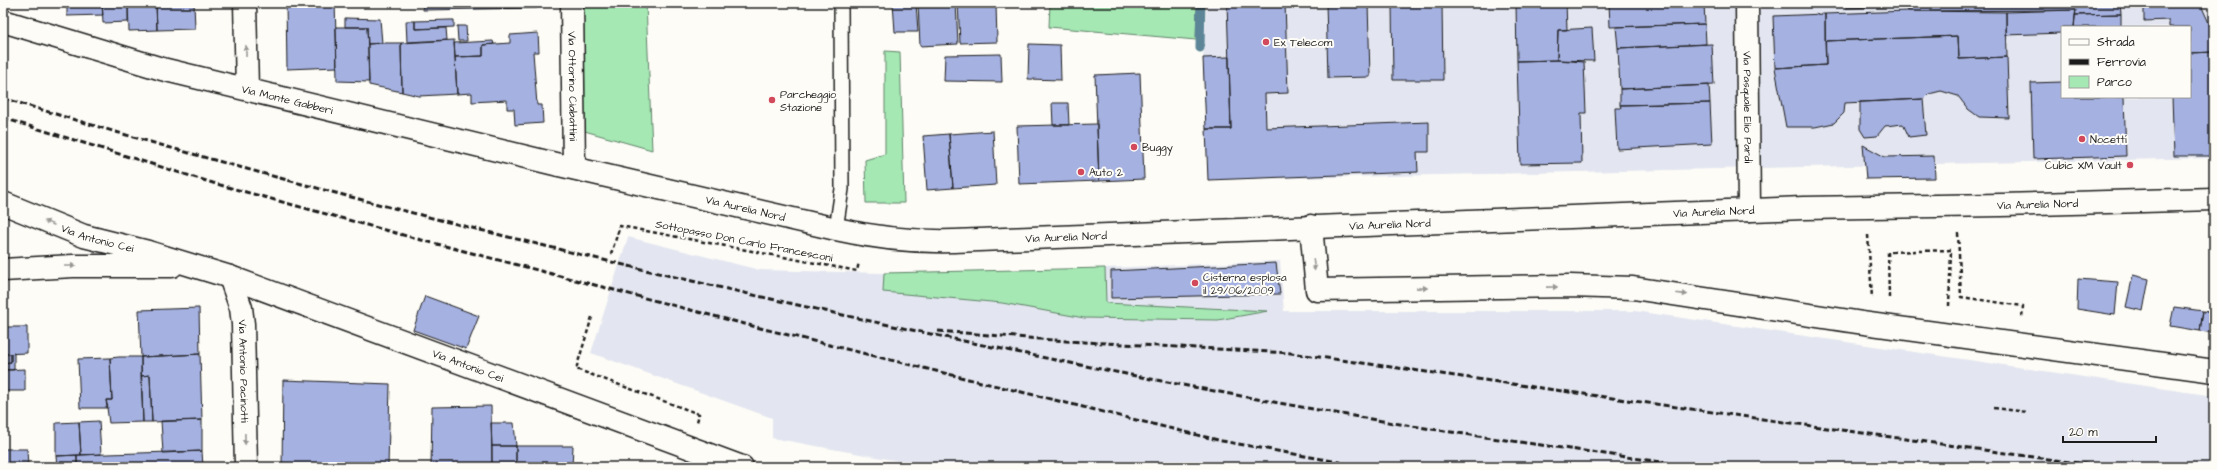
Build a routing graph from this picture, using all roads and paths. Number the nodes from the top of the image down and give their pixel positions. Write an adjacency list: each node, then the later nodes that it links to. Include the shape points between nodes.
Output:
1 (245, 3): 6 (street, one-way to 1)
2 (572, 3): 7 (street, Via Ottorino Ciabattini)
3 (841, 3): 13 (lane, via 842,189)
4 (1747, 3): 11 (street, Via Pasquale Elio Pardi)
5 (3, 21): 6 (street, Via Monte Gabberi, via 162,69)
6 (247, 90): 7 (street, Via Monte Gabberi)
7 (574, 168): 13 (street, Via Aurelia Nord)
8 (2214, 199): 10 (street, Via Aurelia Nord)
9 (3, 204): 17 (street, Via Antonio Cei, one-way to 9, via 84,236)
10 (1867, 207): 11 (street, Via Aurelia Nord); 20 (path)
11 (1749, 210): 12 (street, Via Aurelia Nord)
12 (1312, 226): 15 (street, Via Aurelia Nord, via 931,242); 24 (street, one-way to 24, via 1317,290 1570,286 1633,288)
13 (836, 229): 15 (street, Via Aurelia Nord)
14 (1958, 232): 24 (path, via 1961,297 2023,306)
15 (868, 236): 16 (path, Sottopasso Don Carlo Francesconi, via 857,271 620,226)
16 (611, 254)
17 (194, 265): 18 (street, Via Antonio Cei, one-way to 17); 19 (street, Via Antonio Cei)
18 (3, 270)
19 (230, 277): 28 (street, Via Antonio Cei); 29 (street, Via Antonio Pacinotti, one-way to 29, via 237,293 244,324)
20 (1872, 304)
21 (1889, 305): 22 (path, via 1888,252 1951,250)
22 (1949, 306)
23 (592, 317): 28 (path, via 576,369 699,414)
24 (2021, 345): 25 (street)
25 (2214, 370)
26 (1994, 408): 27 (path)
27 (2027, 412)
28 (693, 450): 30 (street, Via Antonio Cei)
29 (246, 467)
30 (742, 467)

